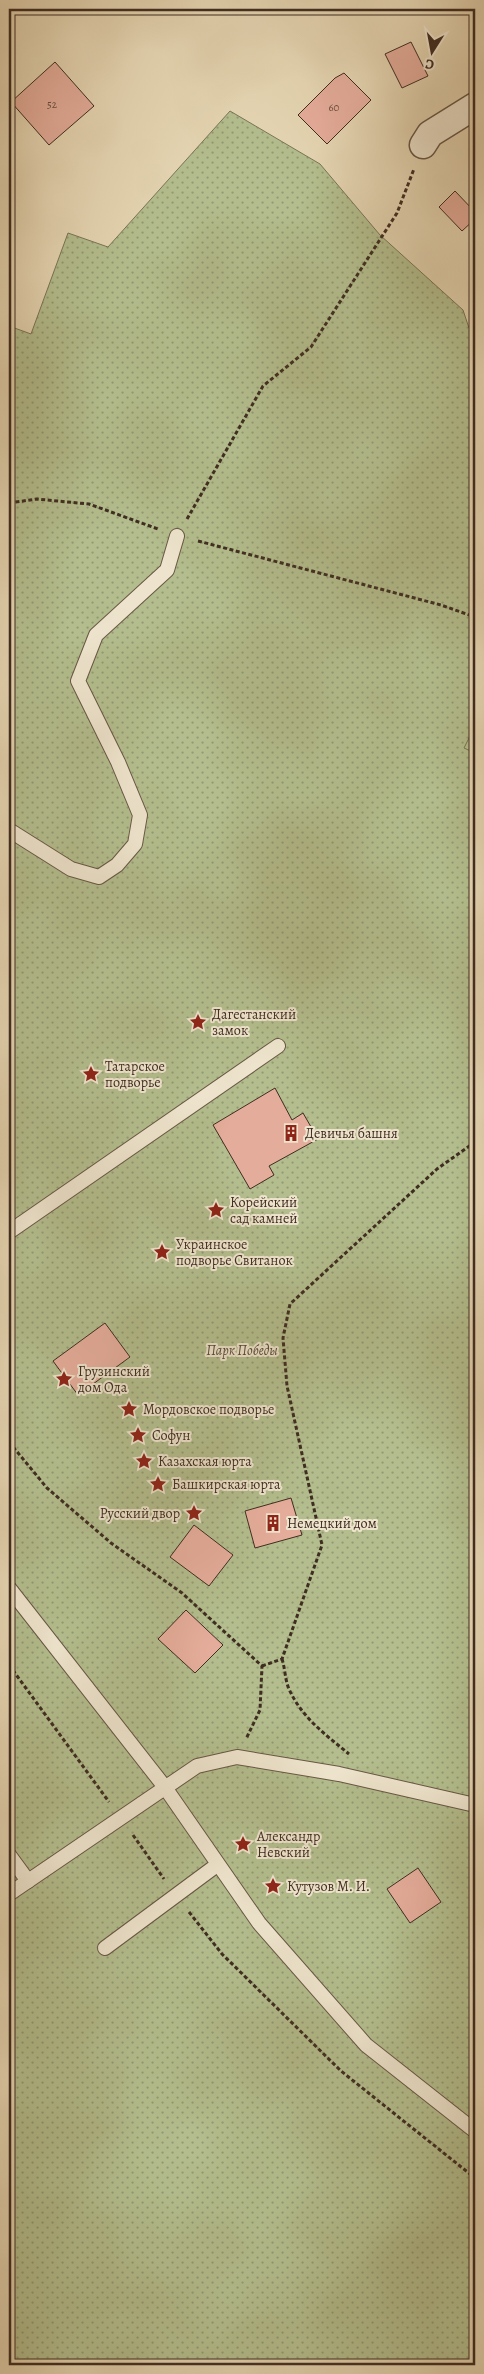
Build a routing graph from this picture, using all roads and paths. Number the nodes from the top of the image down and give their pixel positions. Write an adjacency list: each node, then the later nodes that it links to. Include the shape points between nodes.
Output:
1 (475, 106): 2 (street, via 430,134)
2 (423, 145): 4 (path, via 397,213 311,347 263,386)
3 (9, 502): 4 (path, via 37,499 89,504)
4 (178, 536): 5 (path, via 441,605); 6 (lane, via 167,570 96,635 78,681 140,814 134,844 117,865 99,878 72,869)
5 (475, 617)
6 (9, 830)
7 (278, 1046): 9 (lane)
8 (475, 1142): 12 (path, via 437,1169 290,1304 283,1338 288,1386 322,1545)
9 (9, 1232)
10 (9, 1442): 14 (path, via 47,1488 111,1543 182,1593)
11 (9, 1588): 17 (lane)
12 (282, 1659): 14 (path); 16 (path, via 289,1688 302,1712 323,1734)
13 (9, 1665): 19 (path)
14 (262, 1666): 15 (path, via 260,1710)
15 (237, 1757): 17 (lane, via 197,1766); 18 (lane, via 339,1774)
16 (355, 1758)
17 (164, 1786): 19 (lane); 21 (lane)
18 (475, 1805)
19 (120, 1817): 22 (lane); 24 (path)
20 (9, 1854): 22 (lane)
21 (217, 1864): 24 (lane); 26 (lane, via 259,1923 366,2045)
22 (28, 1881): 23 (lane)
23 (9, 1894)
24 (175, 1896): 25 (lane); 27 (path, via 222,1954 341,2072)
25 (104, 1948)
26 (475, 2131)
27 (475, 2178)

